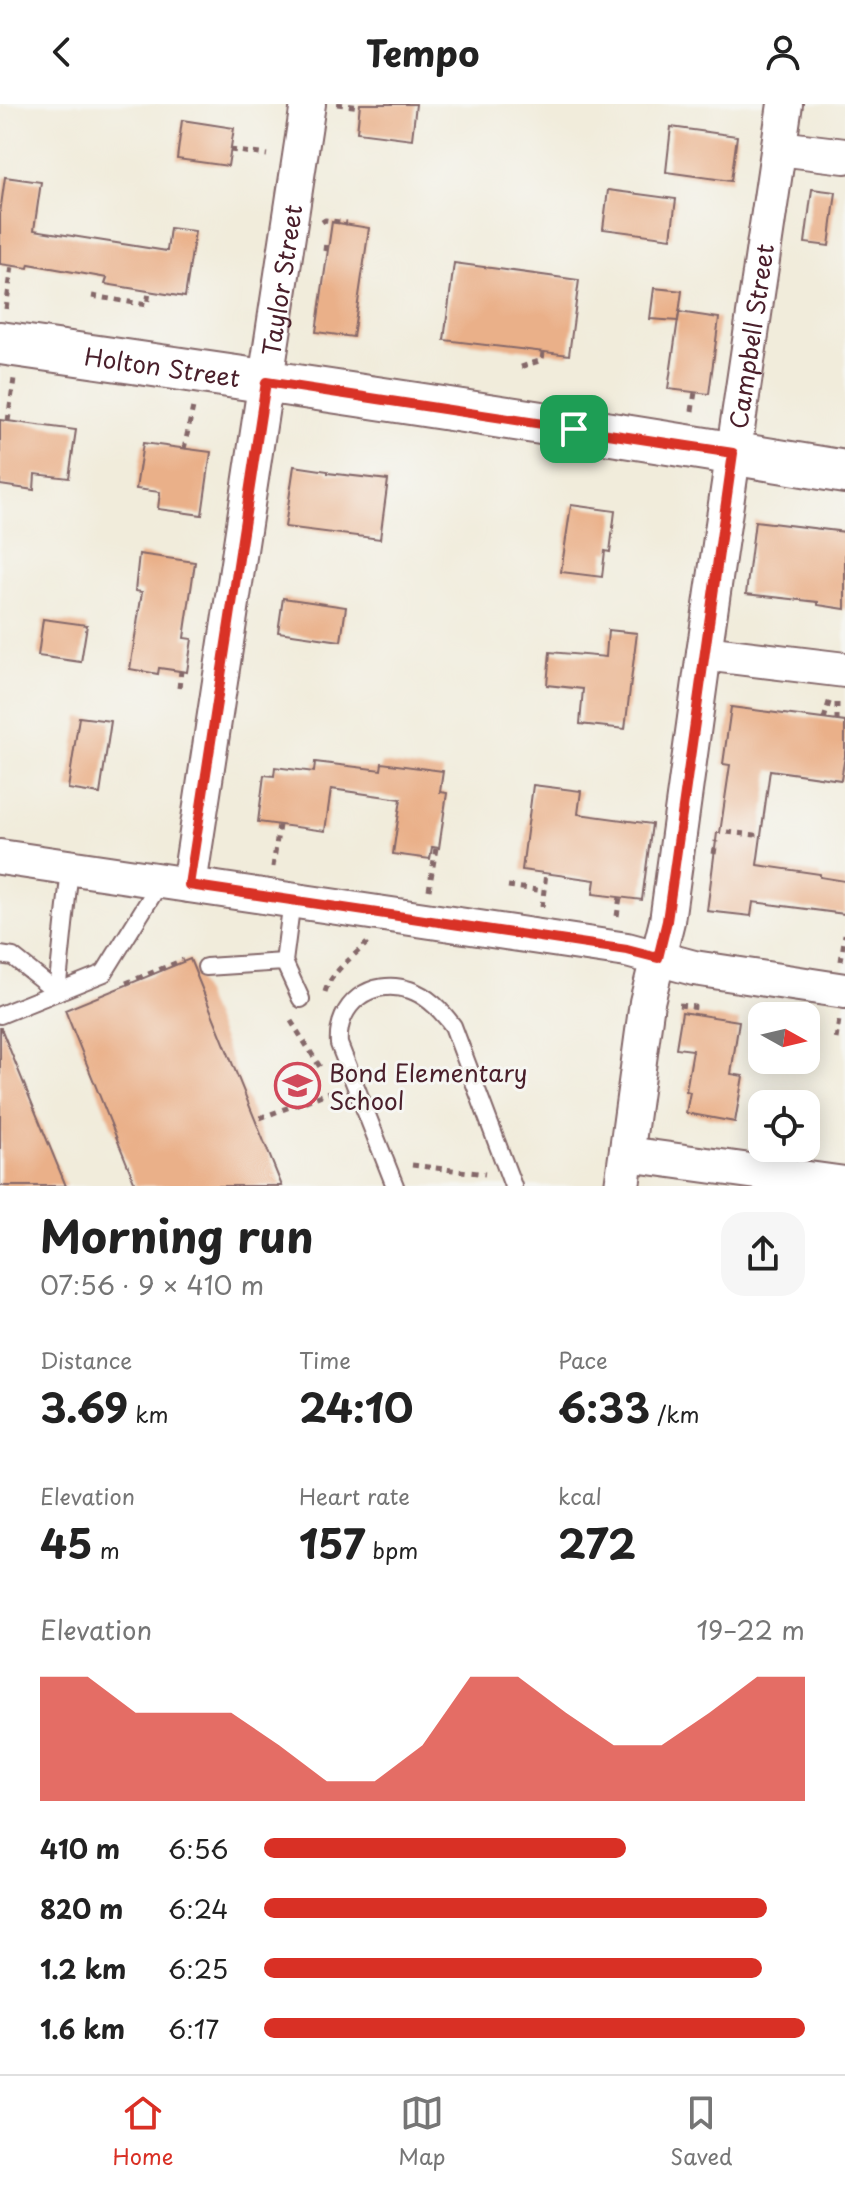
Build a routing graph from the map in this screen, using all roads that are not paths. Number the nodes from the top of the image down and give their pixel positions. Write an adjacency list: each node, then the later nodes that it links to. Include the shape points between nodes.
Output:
1 (308, 104): 6 (street, Taylor Street)
2 (785, 104): 3 (street, Campbell Street)
3 (779, 148): 4 (street); 7 (street, Campbell Street)
4 (845, 156)
5 (2, 329): 6 (street, Holton Street)
6 (266, 382): 7 (street, Holton Street); 13 (street, Taylor Street)
7 (733, 453): 8 (street, Holton Street); 9 (street, Campbell Street)
8 (845, 472)
9 (704, 653): 10 (street); 16 (street, Campbell Street)
10 (845, 670)
11 (0, 857): 12 (street)
12 (70, 868): 13 (street); 20 (lane)
13 (175, 883): 14 (street); 20 (lane, via 104,973)
14 (292, 900): 16 (street); 17 (lane)
15 (7, 956): 20 (lane)
16 (658, 958): 19 (street, via 694,968); 23 (street, Campbell Street)
17 (284, 962): 18 (lane); 21 (lane)
18 (206, 967)
19 (843, 978)
20 (57, 992): 22 (lane)
21 (301, 999)
22 (0, 1015)
23 (624, 1170): 25 (street)
24 (512, 1182): 26 (lane, via 453,1026 426,998 395,986 372,990 349,1003 338,1029 339,1044)
25 (845, 1184)
26 (395, 1186)

